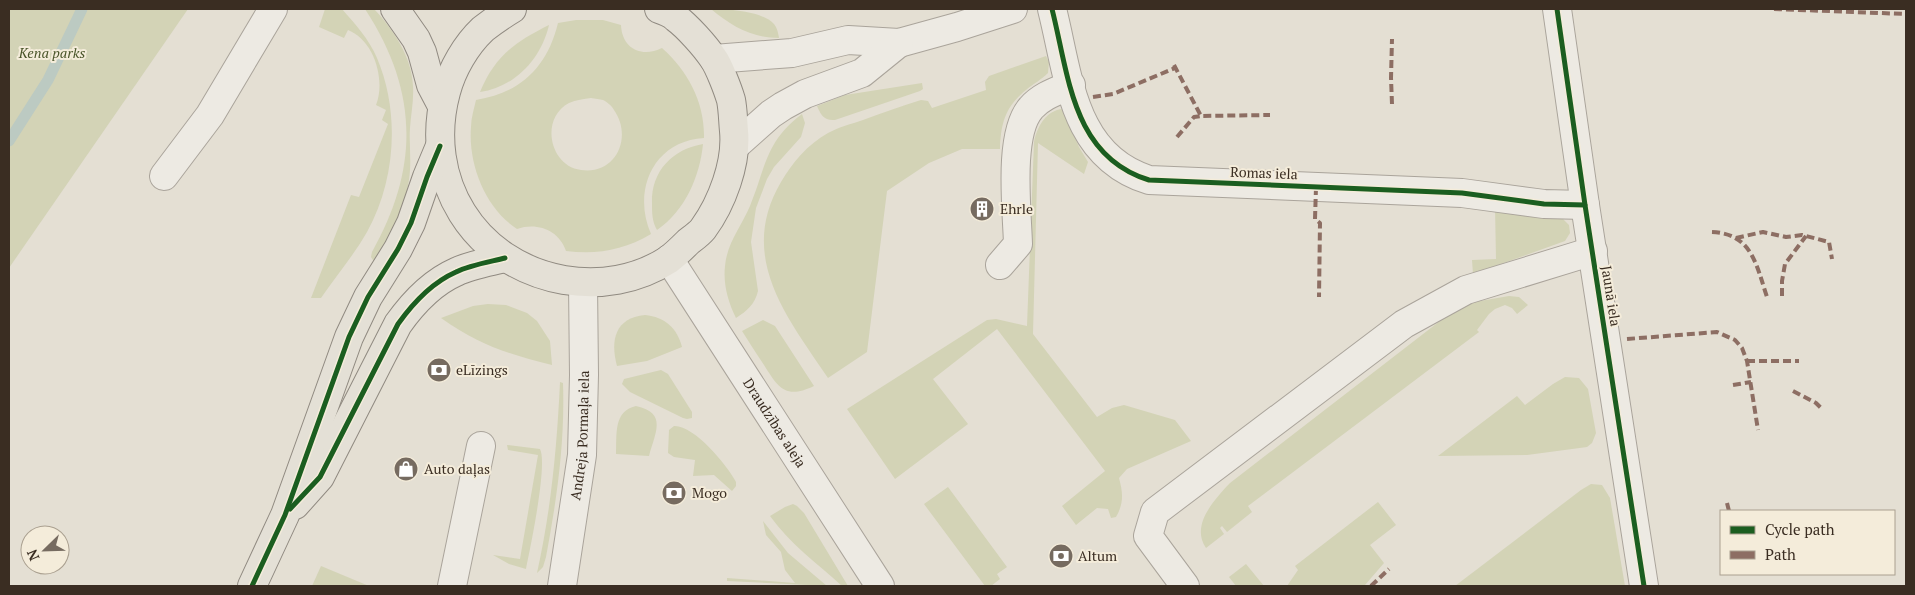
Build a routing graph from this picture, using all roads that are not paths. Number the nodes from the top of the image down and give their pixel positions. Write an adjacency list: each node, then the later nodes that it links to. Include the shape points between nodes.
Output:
1 (273, 9): 15 (street, via 210,115)
2 (395, 9): 12 (main road, via 416,39 431,85)
3 (476, 9): 8 (main road)
4 (659, 9): 10 (main road, via 676,17)
5 (1013, 9): 9 (street)
6 (1052, 9): 11 (street, Romas iela)
7 (1557, 9): 16 (street, Jaunā iela)
8 (509, 10): 12 (main road, via 483,30 464,52 450,78)
9 (899, 43): 10 (street, via 848,40 792,53); 14 (street, via 862,73 804,94 777,110)
10 (714, 58): 14 (main road, via 731,101)
11 (1071, 84): 16 (street, Romas iela, via 1085,127 1105,155 1119,167 1149,180 1462,193 1544,204); 20 (street, via 1030,108 1021,126 1016,147 1018,244)
12 (442, 106): 13 (main road)
13 (440, 146): 18 (main road, via 446,179 460,210 480,236); 23 (main road, via 410,224 349,337)
14 (735, 146): 19 (main road, via 725,190 702,229)
15 (164, 176)
16 (1585, 205): 17 (street, Jaunā iela)
17 (1593, 251): 28 (street, via 1466,290 1404,324 1155,512 1148,536); 29 (street, Jaunā iela)
18 (505, 258): 21 (main road, via 542,276); 23 (main road, via 456,271 435,284 411,306 398,324 320,477)
19 (669, 259): 21 (main road, via 642,273); 27 (street, Draudzības aleja)
20 (1000, 265)
21 (583, 283): 26 (street, Andreja Pormaļa iela, via 582,455)
22 (481, 446): 25 (street)
23 (285, 515): 24 (main road)
24 (252, 586)
25 (452, 586)
26 (562, 586)
27 (880, 586)
28 (1185, 586)
29 (1644, 586)

